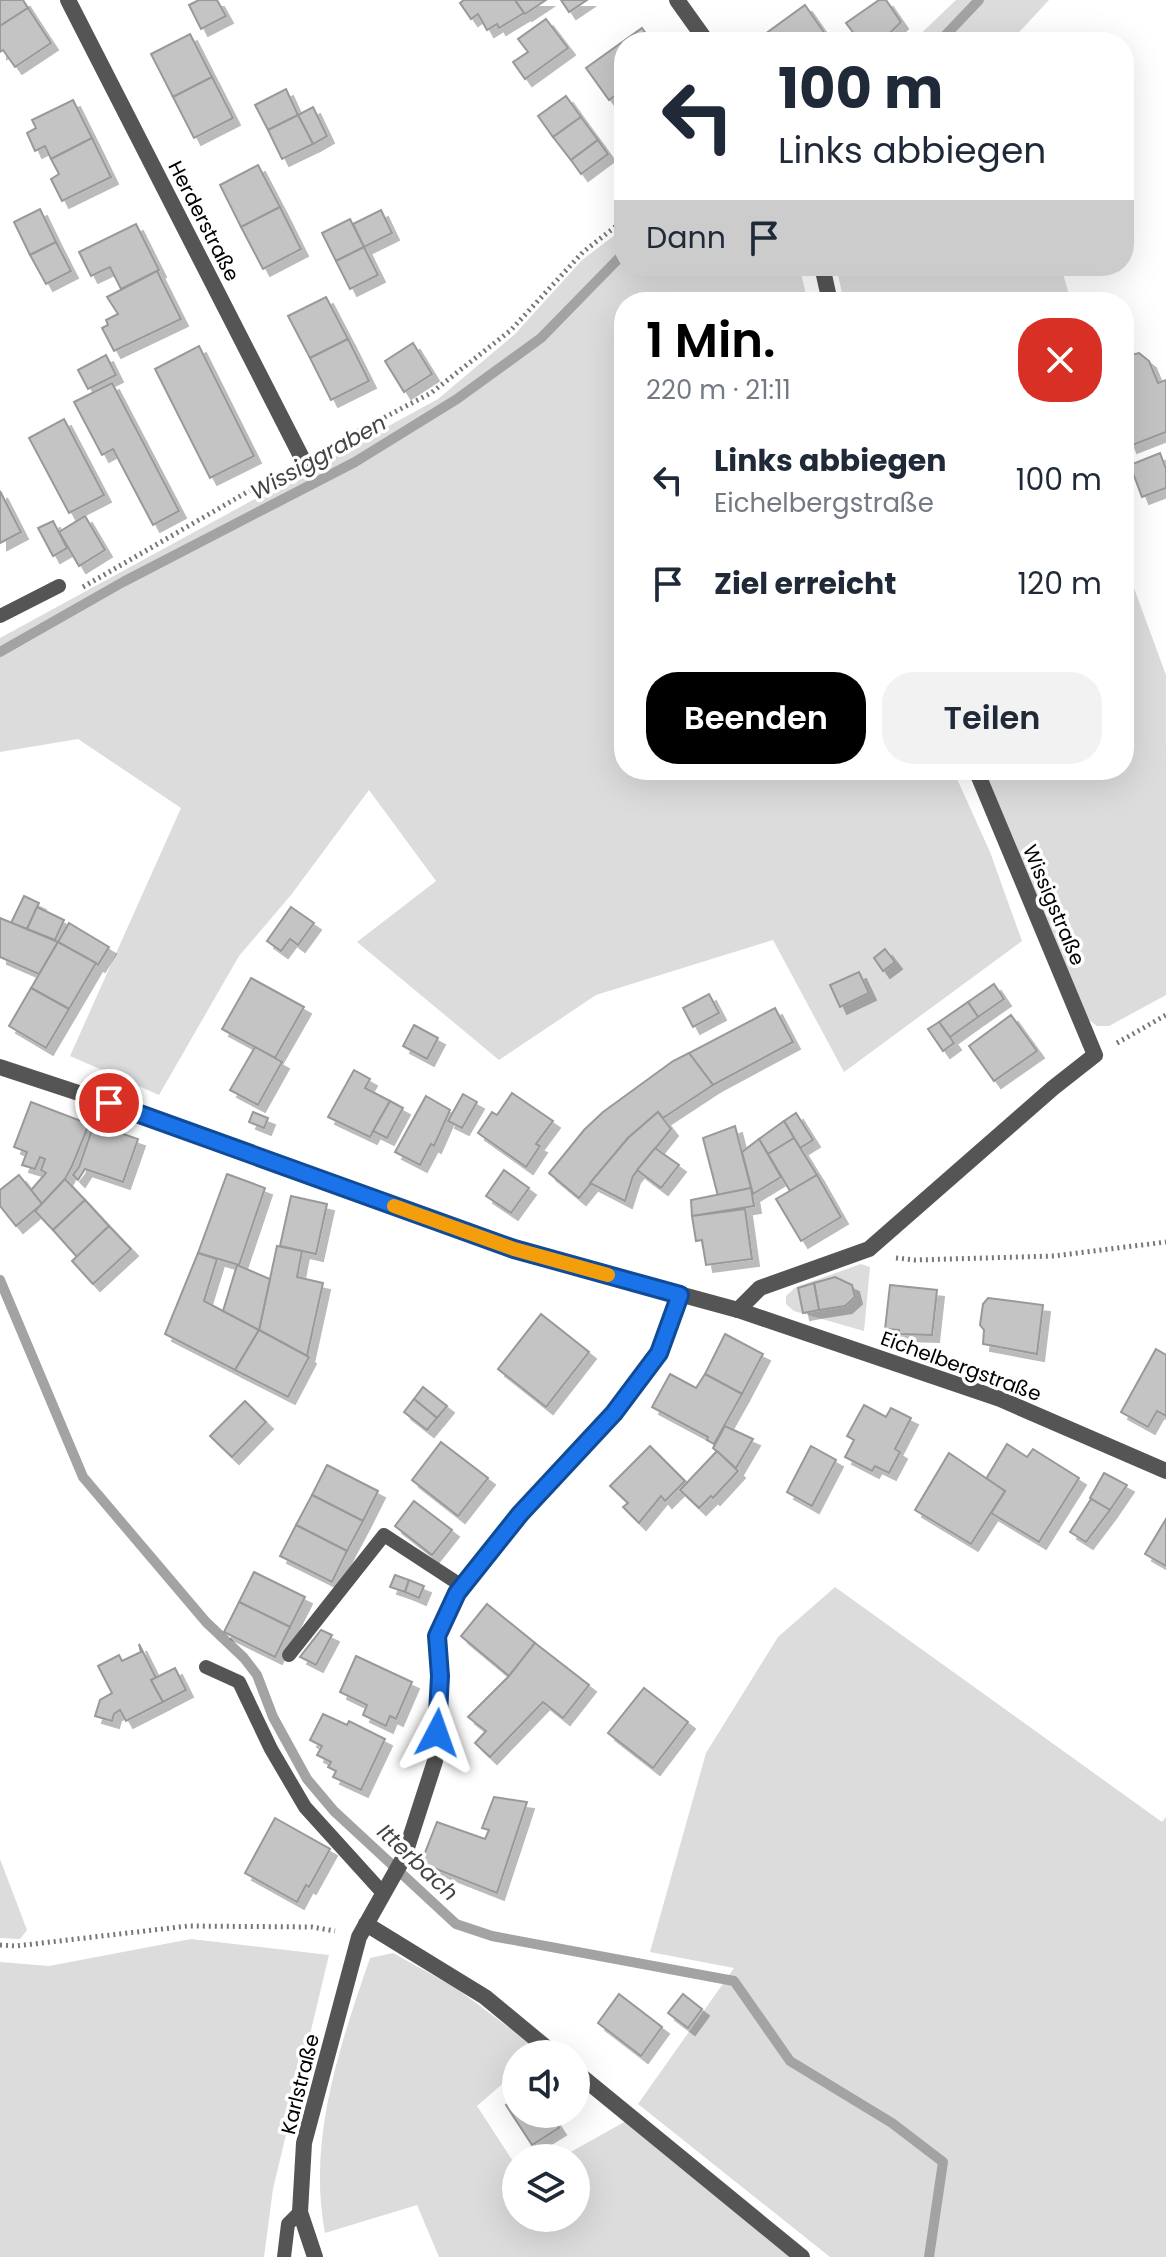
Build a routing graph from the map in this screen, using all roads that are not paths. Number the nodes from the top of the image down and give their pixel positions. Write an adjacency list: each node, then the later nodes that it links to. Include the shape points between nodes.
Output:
1 (68, 0): 4 (street, Herderstraße)
2 (677, 0): 3 (street)
3 (700, 32)
4 (303, 460)
5 (59, 586): 6 (lane)
6 (0, 616)
7 (980, 780): 10 (street, Wissigstraße, via 1095,1055 869,1249 760,1288)
8 (0, 1067): 9 (street, Eichelbergstraße, via 514,1249)
9 (680, 1295): 10 (street, Eichelbergstraße); 12 (street, Karlstraße, via 659,1353 614,1413)
10 (738, 1310): 11 (street, Eichelbergstraße, via 1000,1399)
11 (1166, 1471)
12 (462, 1586): 13 (lane, via 384,1535); 15 (street, Karlstraße, via 437,1636 435,1761 404,1857)
13 (289, 1655)
14 (206, 1667): 15 (lane, via 239,1682 305,1807)
15 (382, 1892): 16 (street, Karlstraße)
16 (363, 1930): 17 (street, via 485,1997); 19 (street, Karlstraße, via 304,2143)
17 (537, 2040)
18 (590, 2083): 22 (street)
19 (300, 2212): 20 (lane, via 288,2224); 21 (street, Karlstraße)
20 (284, 2257)
21 (315, 2257)
22 (802, 2257)

